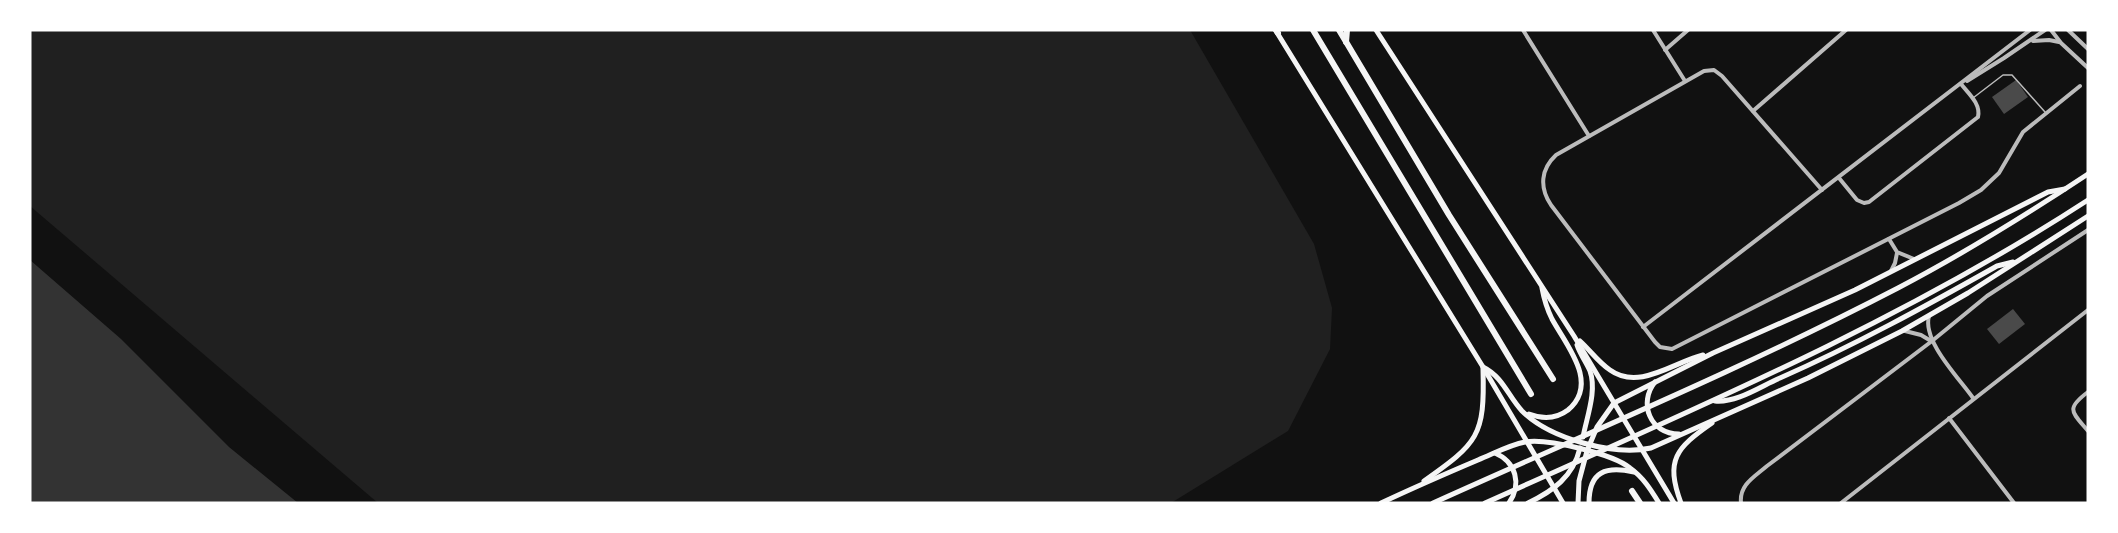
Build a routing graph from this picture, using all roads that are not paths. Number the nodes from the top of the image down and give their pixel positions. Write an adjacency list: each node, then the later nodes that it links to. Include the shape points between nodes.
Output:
1 (1313, 30): 51 (highway)
2 (1339, 30): 14 (highway)
3 (1347, 30): 14 (highway)
4 (1376, 30): 39 (main road)
5 (1523, 30): 26 (street)
6 (1653, 30): 18 (street)
7 (1688, 30): 18 (street)
8 (1846, 30): 24 (street)
9 (2030, 30): 21 (street)
10 (2045, 30): 15 (street)
11 (2051, 30): 16 (street)
12 (1276, 31): 47 (main road)
13 (2071, 31): 17 (street)
14 (1346, 42): 48 (highway)
15 (2030, 42): 16 (street); 21 (street)
16 (2061, 43): 19 (street)
17 (2088, 49)
18 (1665, 50): 20 (street)
19 (2088, 68)
20 (1685, 81): 24 (street, via 1704,71 1719,72); 26 (street)
21 (1961, 84): 23 (street); 28 (street)
22 (2080, 86): 25 (street)
23 (1972, 98): 25 (lane, via 2003,75 2012,75); 28 (street, via 1980,111 1976,119 1867,203 1857,200)
24 (1753, 111): 30 (street)
25 (2045, 113): 34 (street, via 2023,132 1999,173 1981,190)
26 (1589, 136): 42 (street, via 1549,162 1543,188 1551,205)
27 (2088, 174): 29 (main road)
28 (1839, 178): 30 (street)
29 (2067, 189): 36 (main road, via 2048,192); 71 (main road, via 1898,288)
30 (1822, 190): 42 (street)
31 (2088, 200): 53 (main road, via 1907,307)
32 (2088, 216): 37 (main road)
33 (2088, 230): 45 (street, via 1987,296)
34 (1889, 239): 35 (street); 42 (street, via 1672,349 1659,346)
35 (1897, 252): 36 (street); 38 (street)
36 (1914, 259): 38 (main road)
37 (2015, 262): 41 (main road); 53 (main road, via 1998,266 1882,330 1800,369 1731,399)
38 (1890, 272): 46 (main road)
39 (1541, 284): 44 (main road); 55 (main road, via 1549,312 1580,368 1581,386 1576,400 1562,414 1543,418)
40 (2088, 310): 52 (street)
41 (1929, 316): 43 (main road); 45 (street)
42 (1643, 327)
43 (1902, 331): 45 (street); 56 (main road)
44 (1574, 336): 46 (main road, via 1604,366 1626,377 1648,376); 54 (main road); 61 (main road, via 1592,382)
45 (1932, 341): 52 (street); 83 (street, via 1745,484)
46 (1713, 353): 49 (main road)
47 (1483, 367): 55 (main road, via 1499,379); 60 (main road); 68 (main road, via 1484,410 1473,439 1458,456)
48 (1553, 379)
49 (1656, 380): 54 (main road); 59 (main road, via 1647,397 1649,417 1662,431)
50 (2088, 392): 58 (street, via 2075,402 2073,411)
51 (1531, 394)
52 (1973, 398): 57 (street)
53 (1714, 400): 72 (main road)
54 (1614, 403): 62 (main road); 64 (main road)
55 (1522, 411): 61 (main road, via 1546,428)
56 (1723, 416): 59 (main road); 82 (main road, via 1687,442 1678,455 1674,481)
57 (1949, 418): 84 (street); 85 (street)
58 (2088, 431)
59 (1682, 434): 64 (main road)
60 (1526, 442): 63 (main road, via 1559,443); 66 (main road); 69 (main road)
61 (1582, 442): 62 (main road); 63 (main road)
62 (1590, 445): 64 (main road); 65 (main road)
63 (1580, 450): 65 (main road); 69 (main road, via 1571,472)
64 (1642, 450): 81 (main road)
65 (1587, 452): 67 (main road, via 1616,459); 76 (main road)
66 (1495, 453): 68 (main road); 73 (main road, via 1510,463 1515,473 1516,491)
67 (1636, 472): 77 (main road, via 1617,470 1599,474 1590,486); 80 (main road)
68 (1412, 489): 70 (main road)
69 (1554, 489): 74 (main road); 75 (main road)
70 (1381, 503)
71 (1433, 503)
72 (1485, 503)
73 (1509, 503)
74 (1528, 503)
75 (1563, 503)
76 (1578, 503)
77 (1589, 503)
78 (1632, 503): 79 (highway, via 1632,491)
79 (1640, 503)
80 (1659, 503)
81 (1674, 503)
82 (1681, 503)
83 (1741, 503)
84 (1841, 503)
85 (2014, 503)

